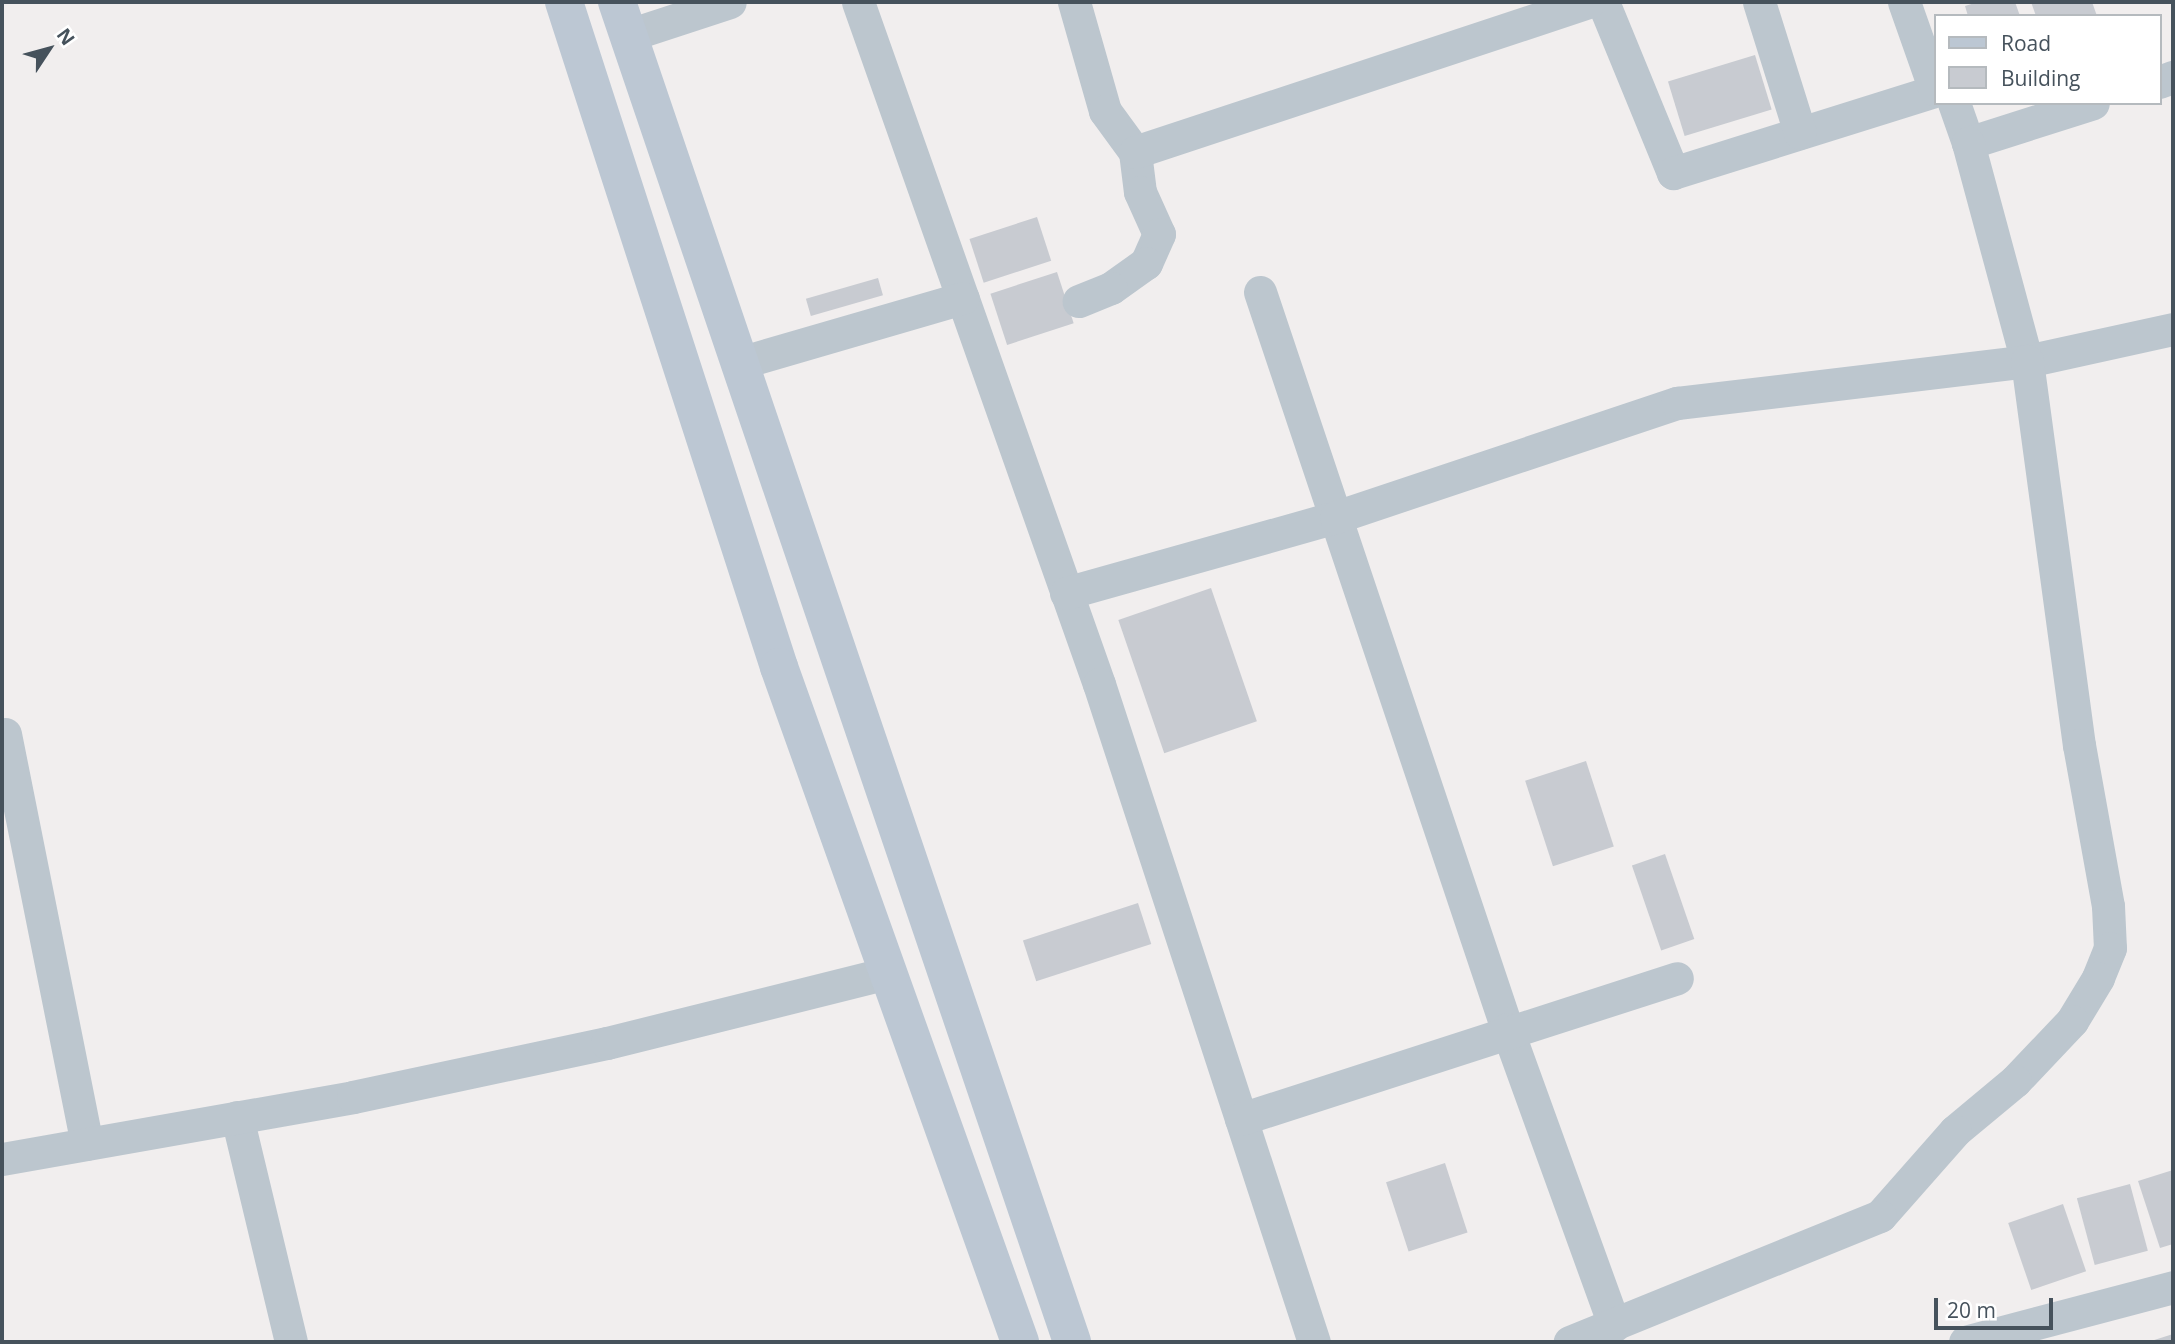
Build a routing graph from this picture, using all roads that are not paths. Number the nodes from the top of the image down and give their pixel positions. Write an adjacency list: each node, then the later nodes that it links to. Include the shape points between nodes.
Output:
1 (564, 2): 28 (main road, via 779,667)
2 (730, 2): 10 (street)
3 (858, 2): 20 (street)
4 (1074, 2): 18 (street, via 1105,111)
5 (1589, 2): 18 (street)
6 (1603, 2): 16 (street, via 1673,173)
7 (1759, 2): 16 (street)
8 (1904, 2): 12 (street)
9 (1920, 2): 11 (street)
10 (623, 18): 24 (main road)
11 (1934, 44)
12 (1934, 87)
13 (1934, 90): 16 (street)
14 (1955, 105): 17 (street)
15 (2087, 105): 17 (street)
16 (1800, 133)
17 (1968, 143): 23 (street)
18 (1135, 152): 21 (street, via 1140,192 1159,234 1146,263 1111,288)
19 (1260, 292): 25 (street)
20 (963, 298): 24 (street); 26 (street)
21 (1079, 301)
22 (2173, 329): 23 (street)
23 (2027, 361): 25 (street, via 1677,403); 36 (street, via 2080,745 2108,906 2109,948 2098,978 2072,1021 2015,1081 1955,1131 1880,1216)
24 (739, 363): 39 (main road)
25 (1336, 517): 26 (street); 30 (street)
26 (1066, 593): 32 (street)
27 (5, 734): 33 (street)
28 (888, 973): 31 (street, via 607,1043); 38 (main road)
29 (1677, 978): 30 (street)
30 (1507, 1029): 32 (street); 36 (street)
31 (237, 1117): 33 (street); 37 (street)
32 (1241, 1119): 40 (street)
33 (87, 1144): 34 (street)
34 (2, 1159)
35 (2173, 1287): 42 (street)
36 (1614, 1325): 41 (street)
37 (291, 1342)
38 (1020, 1342)
39 (1072, 1342)
40 (1314, 1342)
41 (1570, 1342)
42 (1965, 1342)

